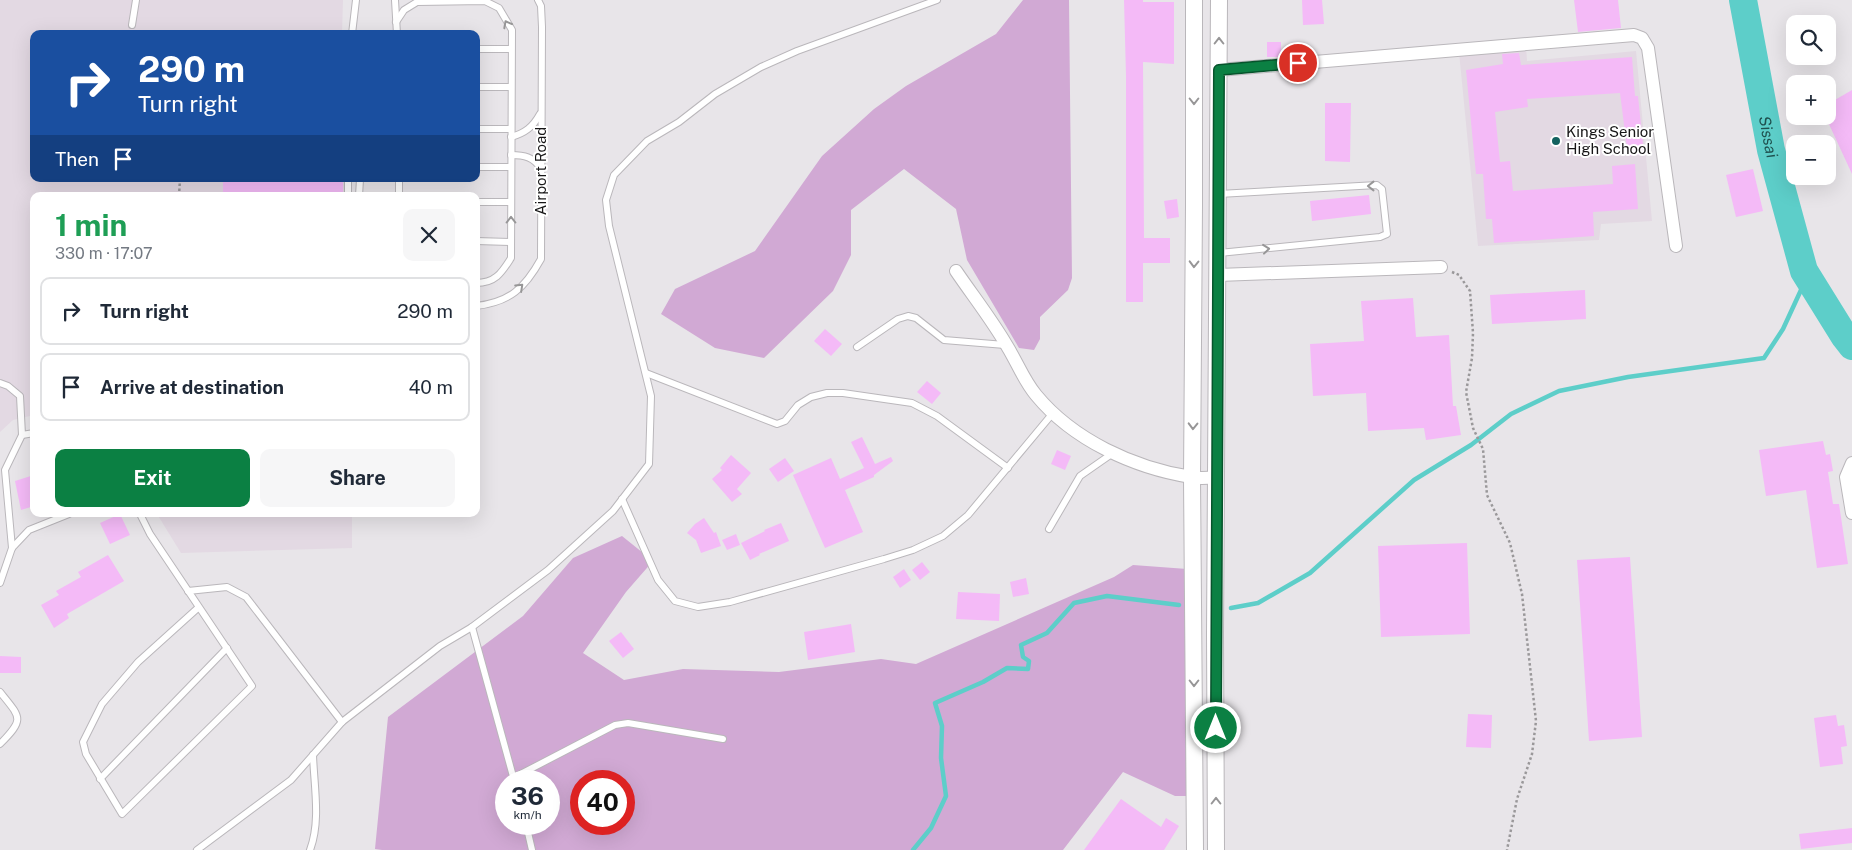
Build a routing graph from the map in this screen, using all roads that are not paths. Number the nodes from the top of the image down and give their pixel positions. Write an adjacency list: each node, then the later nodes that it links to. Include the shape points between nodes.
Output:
1 (136, 0): 10 (lane)
2 (356, 0): 8 (lane)
3 (394, 0): 9 (lane)
4 (538, 0): 19 (lane, Airport Road, via 541,6)
5 (937, 0): 41 (lane, via 761,67 714,94 679,122 647,141 614,174 606,200 609,226)
6 (1194, 0): 49 (street, one-way to 49)
7 (1219, 0): 16 (street, one-way to 7)
8 (355, 12): 11 (lane); 12 (lane)
9 (396, 22): 13 (lane); 15 (lane, one-way to 9, via 512,30 499,8 484,1 417,2 404,10)
10 (132, 25)
11 (353, 30)
12 (357, 30)
13 (397, 30)
14 (480, 49): 15 (lane)
15 (511, 49): 18 (lane)
16 (1219, 70): 27 (street); 32 (street, via 1634,35 1642,38 1648,48)
17 (480, 87): 18 (lane)
18 (511, 87): 21 (lane)
19 (541, 87): 22 (lane, via 541,113 533,127); 26 (lane, Airport Road)
20 (480, 129): 21 (lane)
21 (511, 129): 22 (lane)
22 (511, 137): 23 (lane)
23 (511, 155): 25 (lane); 26 (lane, via 531,158 541,167)
24 (480, 167): 25 (lane)
25 (511, 167): 29 (lane)
26 (541, 187): 38 (lane, Airport Road, one-way to 26, via 500,302 532,276 540,259)
27 (1218, 194): 33 (street); 33 (lane, one-way to 27, via 1387,234 1382,189 1377,185)
28 (480, 202): 29 (lane)
29 (511, 202): 31 (lane, one-way to 29)
30 (480, 241): 31 (lane)
31 (511, 242): 37 (lane, via 511,258 499,276)
32 (1676, 246)
33 (1218, 254): 36 (street)
34 (1441, 267): 36 (street)
35 (956, 271): 39 (street)
36 (1218, 275): 50 (street)
37 (480, 283)
38 (480, 305)
39 (1007, 345): 40 (lane, via 944,340 916,318 908,316); 43 (street, via 1036,394)
40 (857, 346)
41 (646, 373): 48 (lane, via 777,424 785,421 798,405 827,393 912,403 937,416); 51 (lane, via 651,396 649,464)
42 (0, 383): 45 (lane, via 20,396)
43 (1053, 413): 46 (street); 48 (lane)
44 (30, 434): 45 (lane)
45 (22, 435): 56 (lane, via 5,470)
46 (1113, 453): 49 (street, via 1164,472); 55 (lane, via 1080,476)
47 (1852, 463): 52 (street, via 1846,477)
48 (1008, 468): 51 (lane, via 968,515 943,536 912,550 730,602 698,607 675,601 658,580)
49 (1192, 478): 50 (street); 74 (street, one-way to 74)
50 (1217, 478): 75 (street, one-way to 50)
51 (622, 499): 60 (lane, via 548,570)
52 (1852, 513)
53 (62, 517): 56 (lane, via 29,530)
54 (142, 517): 58 (lane)
55 (1049, 528)
56 (12, 548): 57 (lane)
57 (0, 582)
58 (188, 591): 59 (lane); 63 (lane, via 227,587 246,597)
59 (199, 607): 61 (lane); 69 (lane, via 138,662 102,704 83,742)
60 (472, 627): 63 (lane, via 440,646); 67 (lane)
61 (227, 648): 69 (lane); 69 (lane, via 252,686 122,814)
62 (0, 692): 65 (lane, via 17,714 18,723)
63 (342, 722): 66 (lane)
64 (723, 739): 68 (lane, via 628,723 615,726)
65 (0, 744)
66 (313, 755): 71 (lane, via 291,780); 72 (lane, via 316,822)
67 (511, 770)
68 (533, 770)
69 (100, 779)
70 (529, 835): 73 (lane)
71 (196, 850)
72 (310, 850)
73 (532, 850)
74 (1195, 850)
75 (1216, 850)

